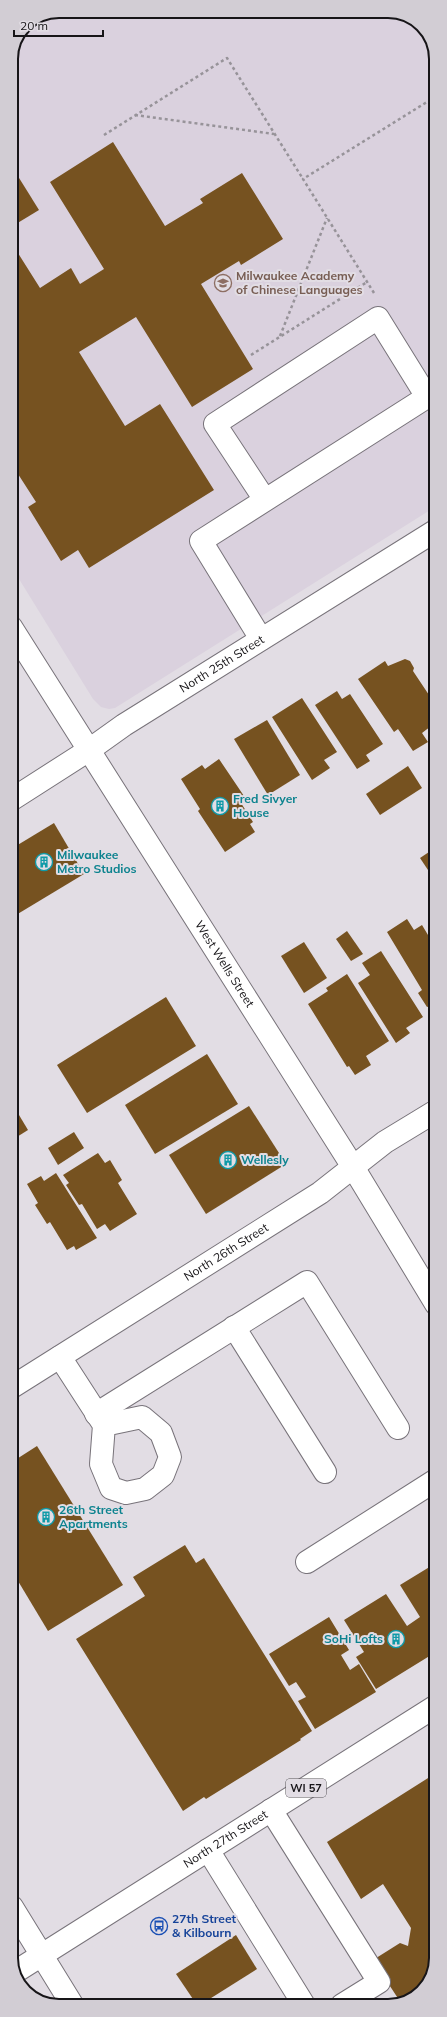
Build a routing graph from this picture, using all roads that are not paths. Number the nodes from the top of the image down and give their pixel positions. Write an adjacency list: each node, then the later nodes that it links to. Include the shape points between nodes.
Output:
1 (429, 400): 3 (street, via 378,318 215,424)
2 (429, 404): 3 (street)
3 (265, 500): 6 (street, via 201,541)
4 (429, 535): 6 (street, North 25th Street)
5 (18, 638): 7 (street, West Wells Street)
6 (261, 639): 7 (street, North 25th Street, via 124,725)
7 (89, 750): 8 (street, North 25th Street); 10 (street, West Wells Street)
8 (18, 796)
9 (429, 1115): 10 (street, North 26th Street, via 385,1142)
10 (353, 1168): 11 (street, West Wells Street); 13 (street, North 26th Street, via 320,1193)
11 (429, 1293)
12 (234, 1327): 13 (street, via 100,1420); 15 (street, via 307,1282); 16 (street)
13 (60, 1357): 14 (street, North 26th Street)
14 (18, 1383)
15 (398, 1428)
16 (325, 1472)
17 (429, 1484): 18 (street)
18 (307, 1562)
19 (429, 1710): 20 (street, North 27th Street / WI 57)
20 (271, 1810): 21 (street, North 27th Street / WI 57); 27 (street, via 379,1982)
21 (208, 1850): 23 (street, North 27th Street / WI 57); 26 (street)
22 (18, 1917): 23 (street)
23 (42, 1955): 24 (street, North 27th Street / WI 57); 25 (street)
24 (20, 1969)
25 (69, 1999)
26 (300, 1999)
27 (352, 1999)

